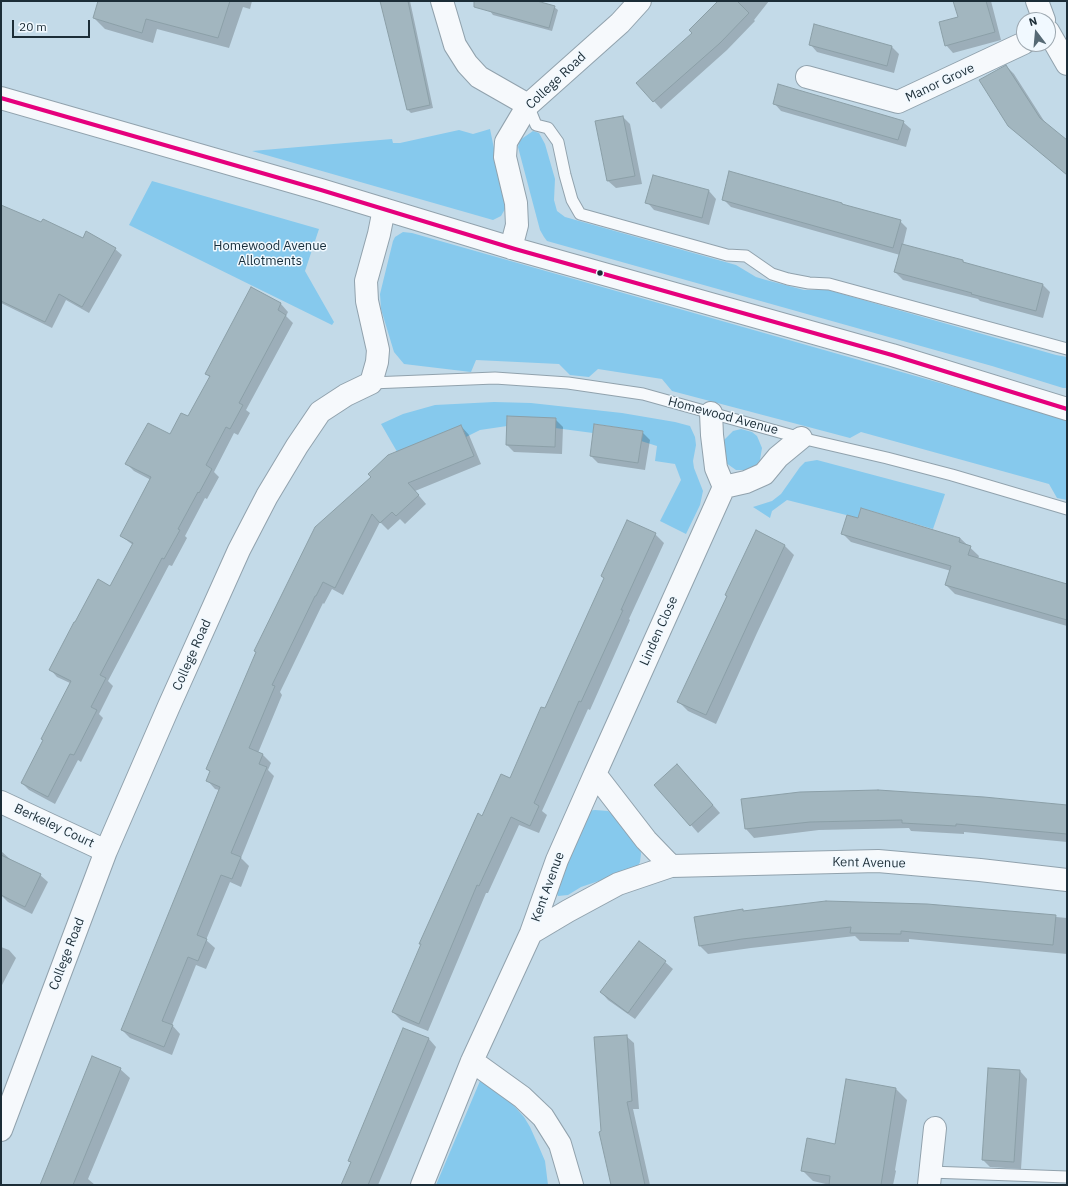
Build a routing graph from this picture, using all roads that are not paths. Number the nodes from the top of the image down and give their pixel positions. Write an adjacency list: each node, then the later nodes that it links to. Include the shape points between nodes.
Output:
1 (442, 1): 10 (street, via 455,45 467,64 479,77)
2 (640, 1): 10 (street, College Road, via 620,23)
3 (1036, 1): 4 (street)
4 (1041, 12)
5 (1056, 45): 7 (street)
6 (1016, 47): 8 (street, Manor Grove, via 898,102)
7 (1067, 64)
8 (807, 77)
9 (1, 98): 11 (street)
10 (528, 105): 12 (street, College Road, via 506,142 505,157 516,203 517,225); 13 (lane, via 536,125 548,128 558,142 568,188 580,214 727,255 746,256 772,274 788,279 829,284)
11 (384, 209): 12 (street); 14 (street, via 366,281 367,301 378,350)
12 (511, 248): 15 (street, via 892,355)
13 (1067, 349)
14 (371, 383): 16 (lane, Homewood Avenue, via 481,378 568,383 643,394); 22 (street, College Road, via 320,412 267,496 239,550)
15 (1067, 409)
16 (711, 413): 17 (lane, Homewood Avenue); 18 (street, via 716,468)
17 (801, 438): 18 (street, via 778,457 764,474 746,482); 19 (lane, Homewood Avenue, via 902,462)
18 (724, 487): 20 (street, Linden Close)
19 (1067, 509)
20 (595, 774): 23 (street, via 646,840); 25 (street, Kent Avenue, via 557,860)
21 (1, 802): 22 (street, Berkeley Court)
22 (106, 851): 28 (street, College Road)
23 (671, 866): 24 (street, Kent Avenue, via 878,861); 25 (street, Kent Avenue, via 618,884)
24 (1067, 880)
25 (531, 934): 26 (street, Kent Avenue)
26 (472, 1061): 31 (street, Kent Avenue); 32 (street, via 522,1097 543,1116 560,1144)
27 (935, 1128): 30 (street)
28 (1, 1130)
29 (1067, 1177): 30 (lane)
30 (930, 1178)
31 (422, 1185)
32 (572, 1185)

